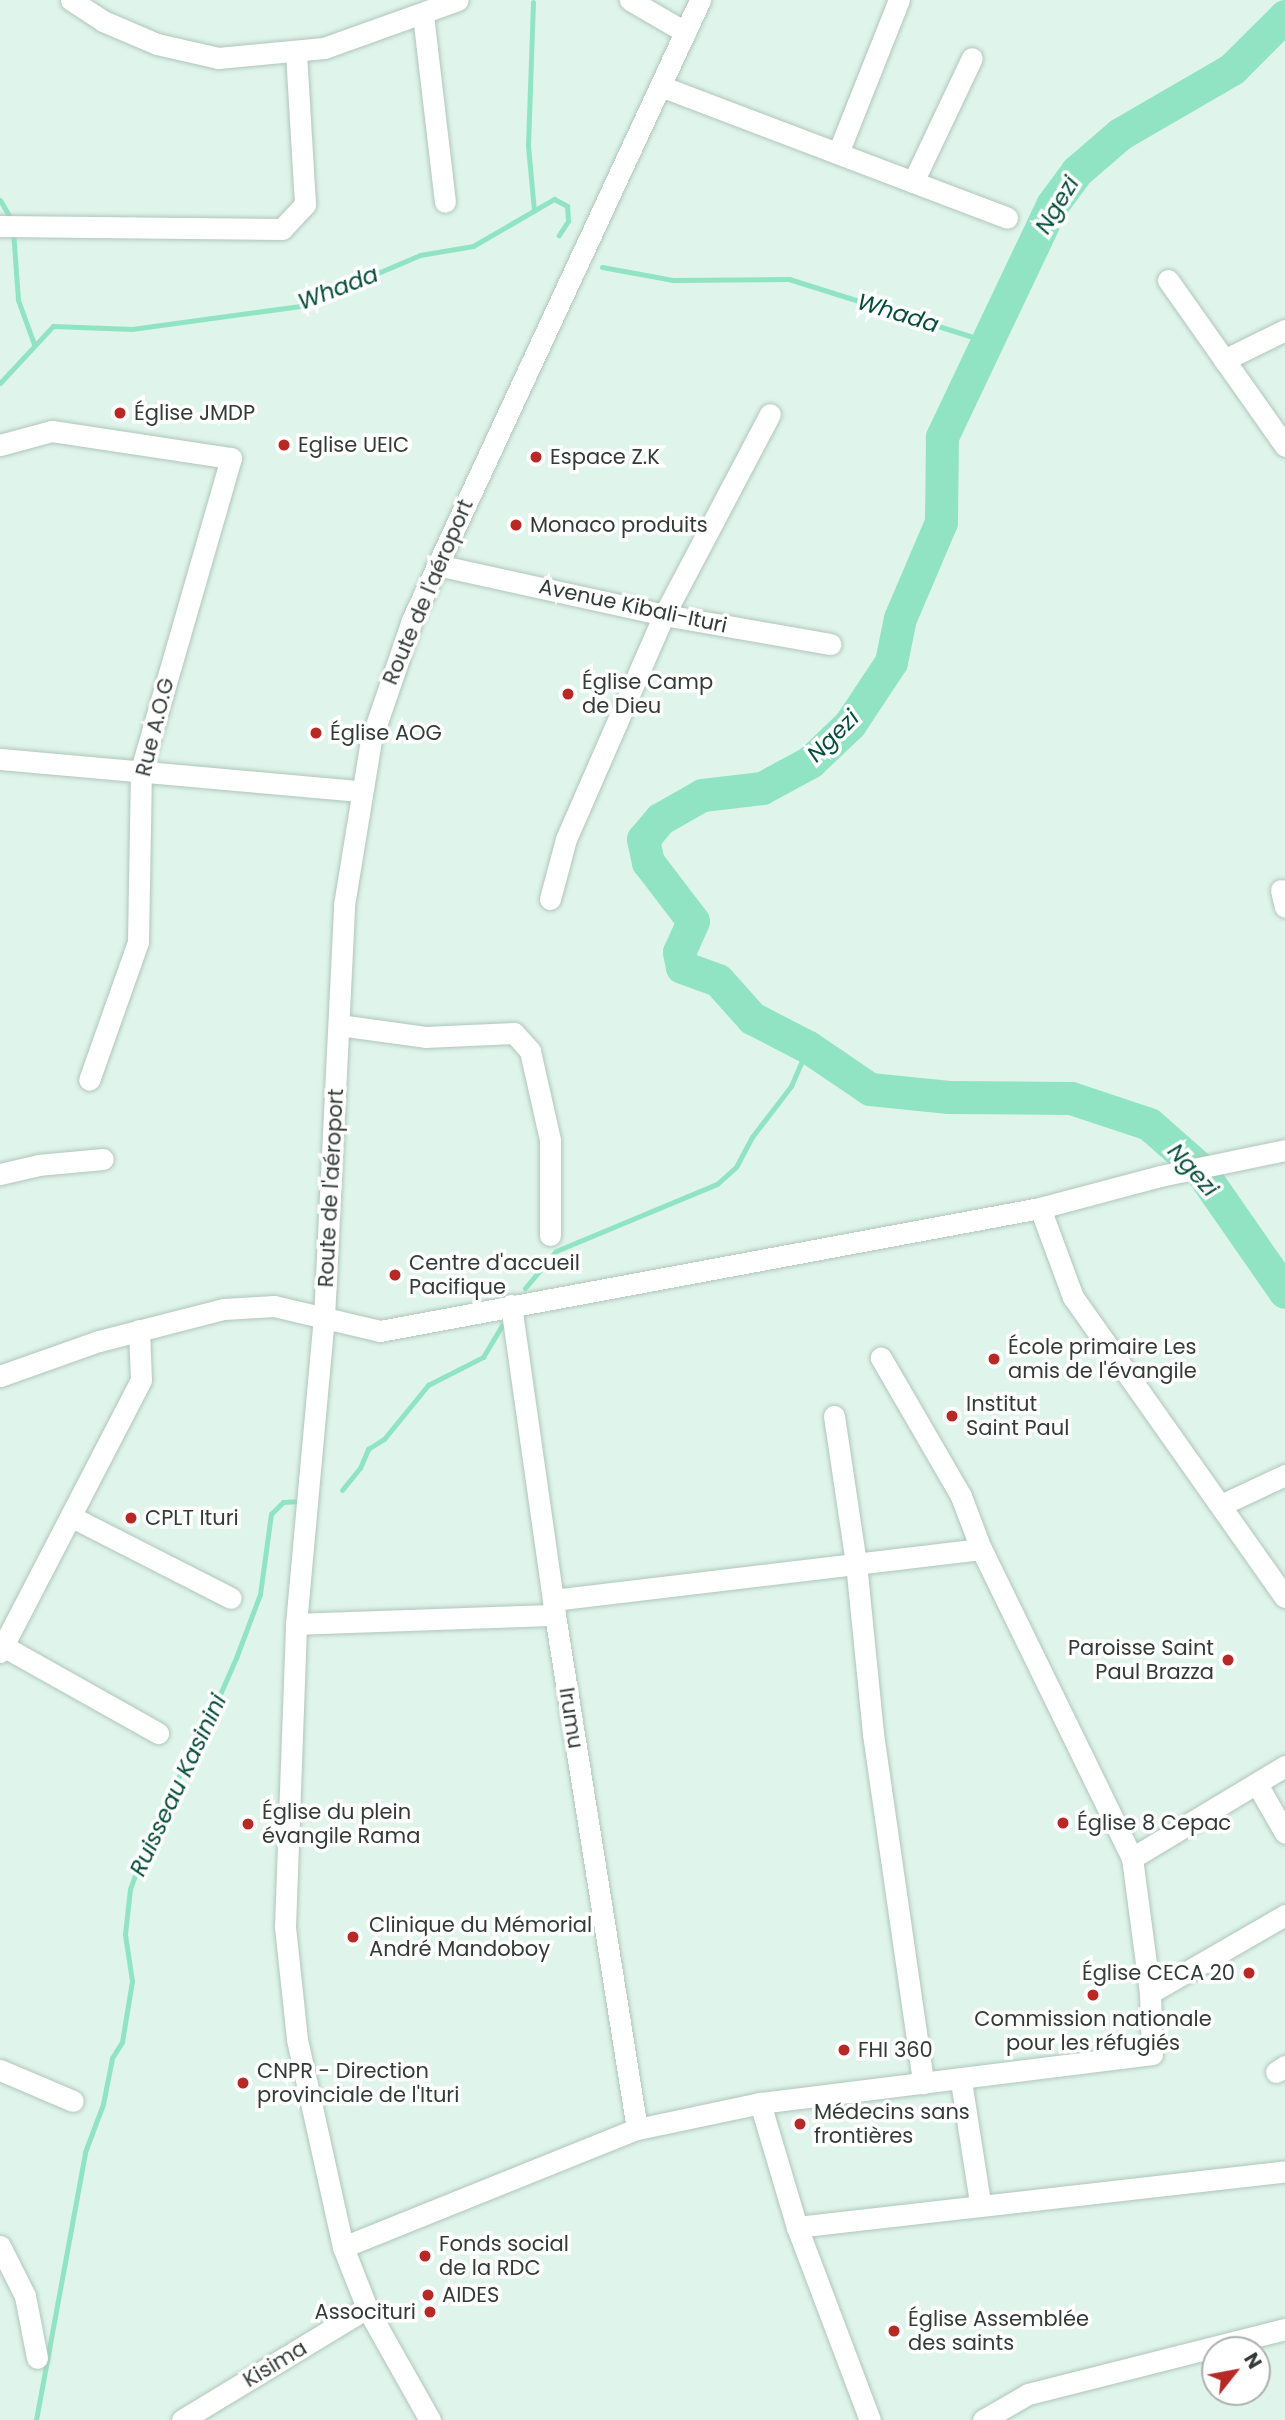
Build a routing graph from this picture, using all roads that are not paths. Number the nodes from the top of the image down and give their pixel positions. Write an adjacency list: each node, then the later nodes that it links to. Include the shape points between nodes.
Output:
1 (71, 0): 8 (street, via 103,21 218,58)
2 (458, 0): 6 (street)
3 (630, 0): 7 (street)
4 (700, 0): 7 (street, Route de l'aéroport)
5 (899, 0): 11 (street)
6 (423, 15): 8 (street); 13 (street)
7 (685, 32): 10 (street, Route de l'aéroport)
8 (296, 53): 15 (street, via 305,205 282,229)
9 (972, 58): 12 (street)
10 (663, 87): 11 (street); 22 (street, Route de l'aéroport)
11 (838, 153): 12 (street)
12 (913, 182): 14 (street)
13 (445, 202)
14 (1007, 218)
15 (3, 226)
16 (1168, 279): 18 (street)
17 (1285, 330): 18 (street)
18 (1224, 360): 21 (street)
19 (770, 414): 23 (street)
20 (0, 444): 26 (street, Rue A.O.G, via 51,431 231,458)
21 (1285, 446)
22 (437, 565): 23 (street, Avenue Kibali-Ituri); 27 (street, Route de l'aéroport, via 382,700)
23 (664, 615): 24 (street, Avenue Kibali-Ituri); 28 (street, via 566,839)
24 (830, 644)
25 (0, 759): 26 (street)
26 (141, 770): 27 (street); 30 (street, Rue A.O.G, via 138,942)
27 (361, 791): 29 (street, Route de l'aéroport, via 344,905)
28 (550, 899)
29 (339, 1025): 35 (street, via 425,1037 514,1033 530,1051 550,1140); 37 (street, Route de l'aéroport)
30 (89, 1080)
31 (1285, 1150): 34 (street)
32 (103, 1159): 33 (street)
33 (0, 1174)
34 (1040, 1208): 36 (street); 43 (street, via 1073,1297)
35 (550, 1235)
36 (512, 1305): 37 (street, via 380,1331); 49 (street, Irumu)
37 (324, 1318): 38 (street, via 274,1306 237,1308); 50 (street, Route de l'aéroport)
38 (139, 1330): 40 (street); 44 (street, via 141,1380)
39 (881, 1358): 45 (street, via 961,1496)
40 (0, 1376)
41 (834, 1416): 46 (street)
42 (1285, 1475): 43 (street)
43 (1223, 1504): 47 (street)
44 (72, 1517): 48 (street); 51 (street)
45 (981, 1549): 46 (street); 56 (street)
46 (856, 1563): 49 (street); 61 (street, via 873,1734)
47 (1285, 1597)
48 (231, 1598)
49 (554, 1608): 50 (street); 64 (street, Irumu)
50 (296, 1624): 69 (street, Route de l'aéroport, via 285,1927 297,2039)
51 (1, 1649): 52 (street)
52 (158, 1733)
53 (1285, 1766): 54 (street)
54 (1256, 1784): 55 (street); 56 (street)
55 (1285, 1833)
56 (1132, 1858): 58 (street)
57 (1285, 1914): 58 (street)
58 (1150, 1993): 60 (street, via 1152,2053)
59 (0, 2070): 62 (street)
60 (961, 2081): 61 (street); 66 (street)
61 (923, 2083): 63 (street)
62 (73, 2101)
63 (760, 2103): 64 (street); 67 (street)
64 (637, 2129): 69 (street)
65 (1285, 2171): 66 (street)
66 (980, 2203): 67 (street)
67 (797, 2227): 75 (street)
68 (0, 2246): 72 (street, via 25,2296)
69 (343, 2247): 70 (street, Route de l'aéroport)
70 (367, 2308): 73 (street, Kisima); 74 (street, Route de l'aéroport)
71 (1285, 2329): 76 (street, via 1028,2394)
72 (37, 2358)
73 (183, 2420)
74 (430, 2420)
75 (870, 2420)
76 (984, 2420)

